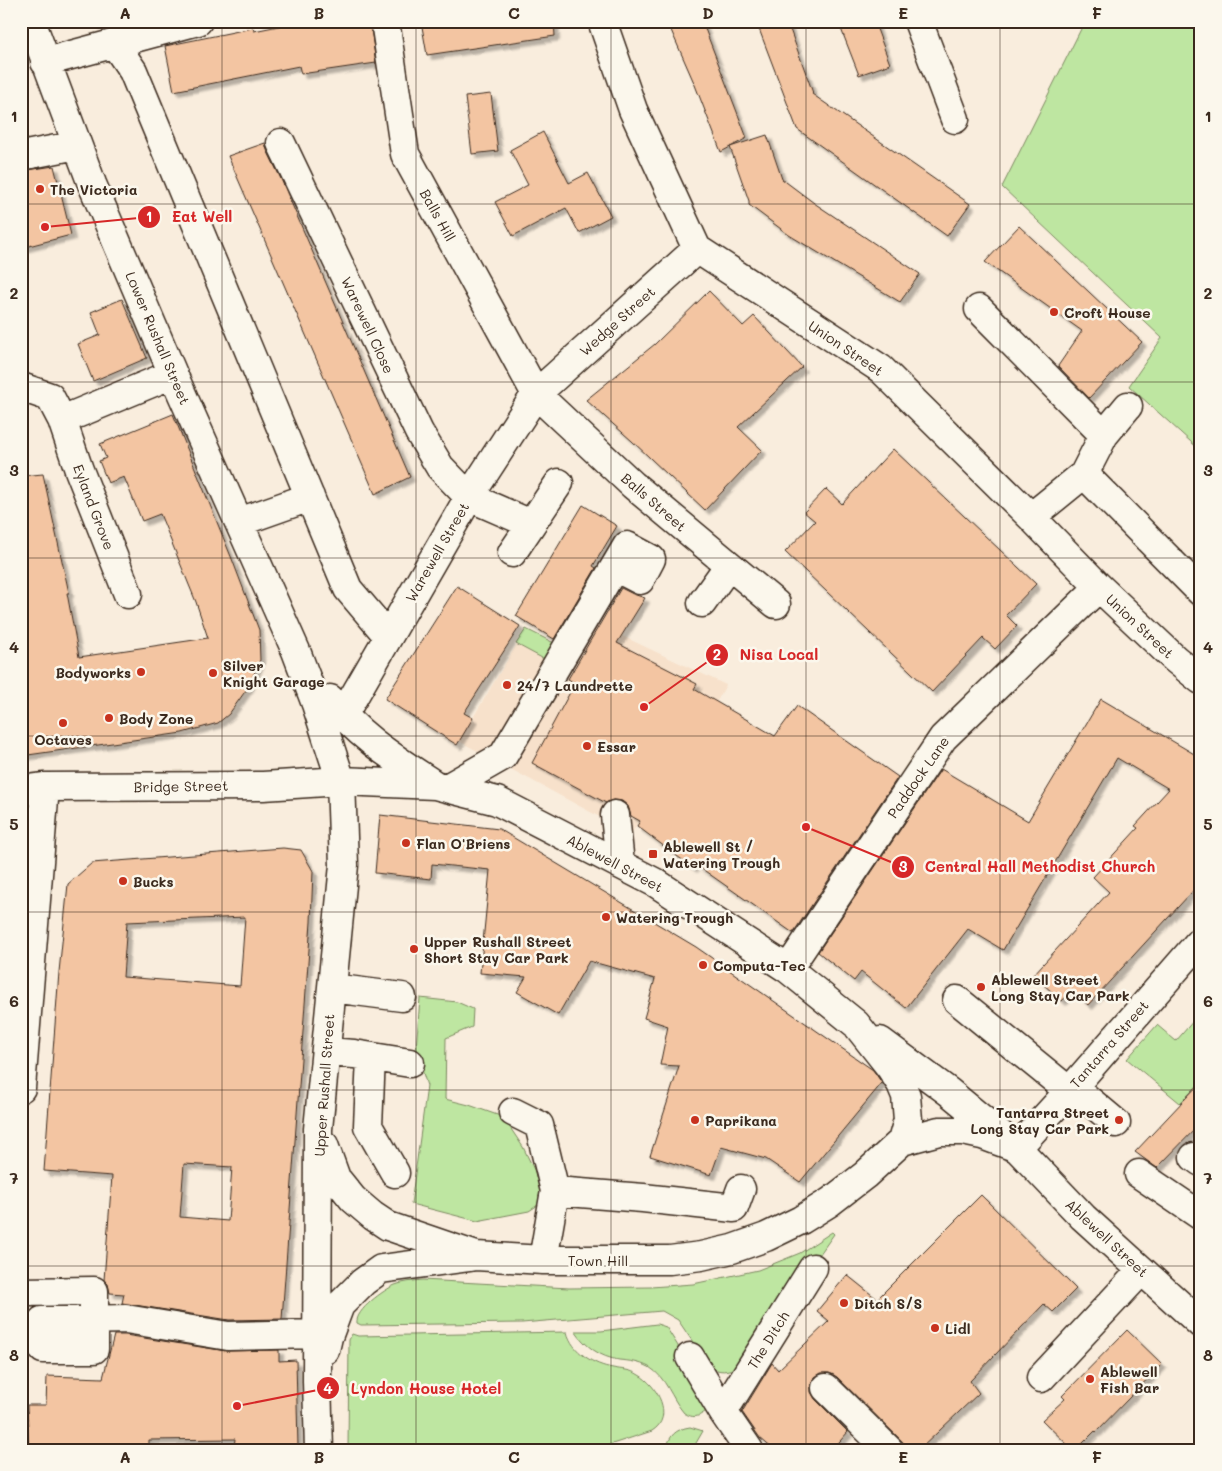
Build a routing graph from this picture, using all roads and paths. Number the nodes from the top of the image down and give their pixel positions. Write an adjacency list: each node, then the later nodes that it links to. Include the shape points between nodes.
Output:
1 (31, 21): 7 (street, Lower Rushall Street)
2 (198, 21): 6 (street)
3 (384, 21): 16 (street, Balls Hill, via 405,154)
4 (602, 21): 12 (street, via 633,110)
5 (918, 21): 8 (street)
6 (114, 43): 7 (street); 22 (street, via 133,71)
7 (45, 62): 10 (street, Lower Rushall Street)
8 (955, 119)
9 (281, 143): 23 (street, Warewell Close, via 419,432 440,467)
10 (77, 145): 11 (street); 14 (street, Lower Rushall Street)
11 (21, 156)
12 (697, 249): 16 (street, Wedge Street); 24 (street, Union Street, via 881,369)
13 (979, 309): 19 (street)
14 (172, 374): 18 (street); 25 (street, Lower Rushall Street)
15 (21, 387): 18 (street, Eyland Grove, via 50,396)
16 (536, 394): 23 (street, Warewell Street); 28 (street, Balls Street, via 633,485)
17 (1128, 406): 19 (street)
18 (62, 420): 32 (street, Eyland Grove)
19 (1104, 435): 20 (street)
20 (1084, 474): 24 (street); 31 (street)
21 (559, 483): 26 (street)
22 (310, 497): 25 (street); 35 (street, via 348,589)
23 (468, 497): 26 (street); 35 (street, Warewell Street)
24 (1031, 517): 30 (street, Union Street)
25 (239, 522): 36 (street, Lower Rushall Street)
26 (531, 524): 27 (street)
27 (512, 553)
28 (729, 565): 33 (street); 34 (street, Balls Street)
29 (615, 566): 40 (street, via 503,756)
30 (1098, 587): 37 (street, Union Street); 45 (street, Paddock Lane, via 943,738)
31 (1201, 592)
32 (128, 594)
33 (702, 603)
34 (776, 604)
35 (388, 636): 38 (street, Warewell Street, via 349,705)
36 (296, 652): 38 (street, Lower Rushall Street); 39 (street, Lower Rushall Street)
37 (1201, 680)
38 (340, 713): 40 (street, Lower Rushall Street, via 380,747)
39 (341, 782): 40 (street, Ablewell Street); 41 (street, Bridge Street); 46 (street, Upper Rushall Street, via 344,865)
40 (441, 786): 43 (street, Ablewell Street, via 497,801)
41 (33, 788): 53 (street)
42 (615, 815): 43 (street)
43 (620, 864): 45 (street, Ablewell Street, via 656,883)
44 (1199, 944): 54 (street, Tantarra Street)
45 (788, 969): 49 (street, Ablewell Street)
46 (332, 988): 47 (street); 50 (street, Upper Rushall Street)
47 (402, 997)
48 (957, 1000): 54 (street)
49 (856, 1024): 58 (street, Ablewell Street, via 890,1067 906,1096 908,1120); 59 (street, Ablewell Street, via 950,1092)
50 (326, 1052): 51 (street); 57 (street, Upper Rushall Street)
51 (371, 1056): 52 (street); 60 (street, via 368,1126)
52 (410, 1063)
53 (21, 1088)
54 (1071, 1089): 56 (street); 59 (street, Tantarra Street)
55 (513, 1112): 63 (street, via 539,1125)
56 (1116, 1123)
57 (318, 1129): 65 (street, Town Hill, via 336,1178 373,1216 388,1226); 71 (street, Upper Rushall Street)
58 (902, 1141): 59 (street, Ablewell Street, via 939,1131 963,1130); 66 (street, Town Hill, via 830,1202 766,1237 732,1249 670,1260)
59 (1016, 1148): 68 (street, Ablewell Street, via 1083,1218)
60 (395, 1173)
61 (1139, 1174): 64 (street)
62 (741, 1189): 63 (street, via 734,1208)
63 (554, 1191): 66 (street)
64 (1201, 1216)
65 (476, 1256): 66 (street, Town Hill); 74 (street, via 383,1267 363,1282 340,1306)
66 (543, 1260)
67 (813, 1268): 76 (street, The Ditch)
68 (1141, 1271): 70 (street, Ablewell Street); 73 (street)
69 (21, 1292): 71 (street, via 94,1291 95,1320 126,1319 228,1336)
70 (1201, 1324)
71 (317, 1334): 74 (street, Upper Rushall Street)
72 (690, 1357): 76 (street)
73 (1041, 1378)
74 (317, 1381): 77 (street, Upper Rushall Street)
75 (826, 1388): 79 (street)
76 (723, 1412): 78 (street)
77 (319, 1450)
78 (749, 1450)
79 (889, 1450)

